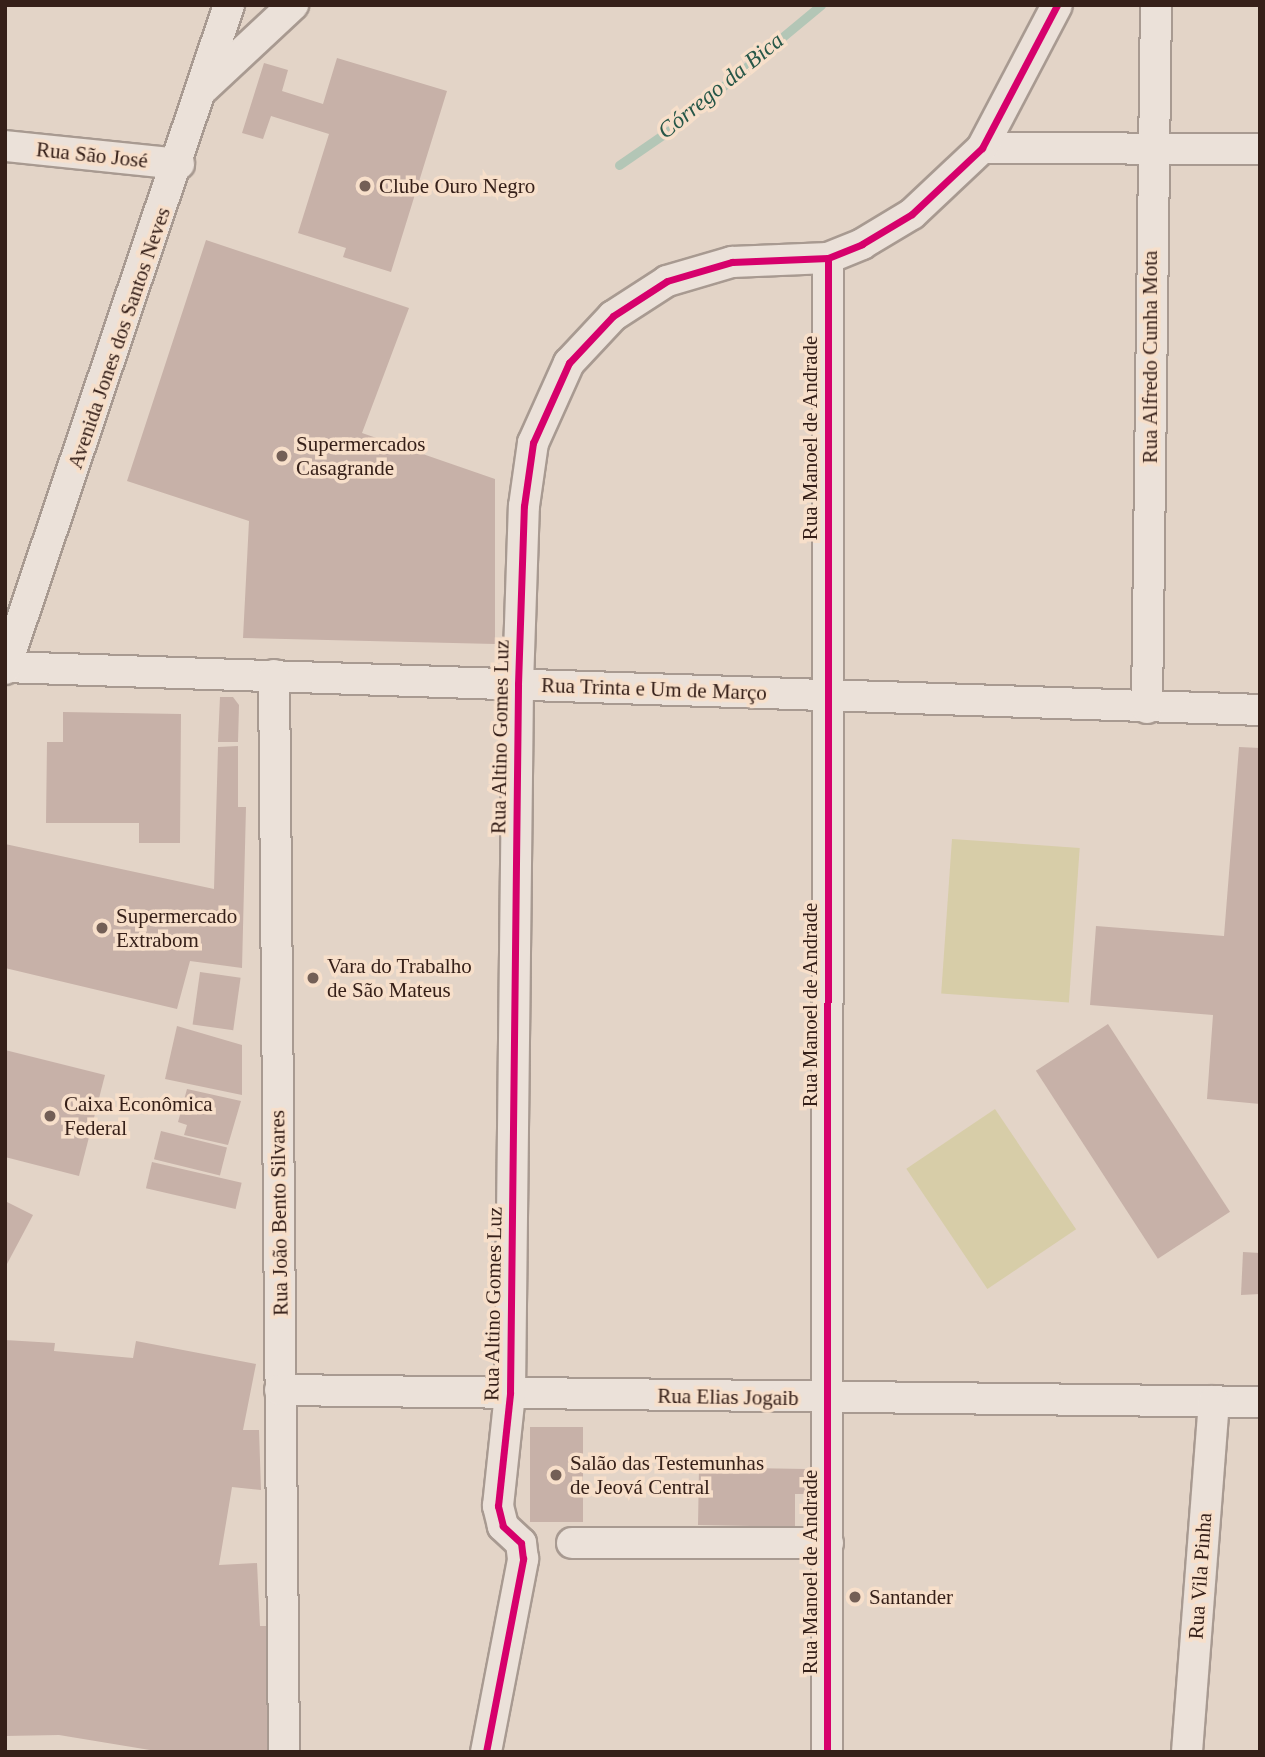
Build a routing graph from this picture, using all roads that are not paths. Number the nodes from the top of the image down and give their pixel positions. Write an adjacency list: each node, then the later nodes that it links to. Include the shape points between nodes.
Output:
1 (229, 5): 5 (street, Avenida Jones dos Santos Neves)
2 (293, 5): 5 (street)
3 (1057, 5): 7 (street, Rua Altino Gomes Luz)
4 (1156, 5): 9 (street, Rua Alfredo Cunha Mota)
5 (201, 91): 10 (street, Avenida Jones dos Santos Neves)
6 (5, 146): 10 (street, Rua São José)
7 (982, 148): 9 (street); 11 (street, Rua Altino Gomes Luz, via 912,214)
8 (1260, 149): 9 (street)
9 (1152, 150): 16 (street, Rua Alfredo Cunha Mota)
10 (178, 164): 12 (street, Avenida Jones dos Santos Neves)
11 (828, 258): 14 (street, Rua Altino Gomes Luz, via 732,262 667,281 613,316 569,363 533,443 524,506); 15 (street, Rua Manoel de Andrade)
12 (6, 668): 13 (street, Rua Trinta e Um de Março)
13 (274, 675): 14 (street, Rua Trinta e Um de Março); 18 (street, Rua João Bento Silvares)
14 (518, 684): 15 (street, Rua Trinta e Um de Março); 19 (street, Rua Altino Gomes Luz)
15 (828, 694): 16 (street, Rua Trinta e Um de Março); 20 (street, Rua Manoel de Andrade)
16 (1147, 708): 17 (street, Rua Trinta e Um de Março)
17 (1260, 710)
18 (280, 1390): 19 (street, Rua Elias Jogaib); 25 (street, Rua João Bento Silvares)
19 (510, 1393): 20 (street, Rua Elias Jogaib); 26 (street, Rua Altino Gomes Luz, via 499,1517 521,1543 523,1559)
20 (828, 1398): 21 (street, Rua Elias Jogaib); 24 (street, Rua Manoel de Andrade)
21 (1214, 1401): 22 (street, Rua Elias Jogaib); 28 (street, Rua Vila Pinha)
22 (1260, 1402)
23 (572, 1543): 24 (street)
24 (828, 1543): 27 (street, Rua Manoel de Andrade)
25 (284, 1752)
26 (486, 1752)
27 (827, 1752)
28 (1187, 1752)

